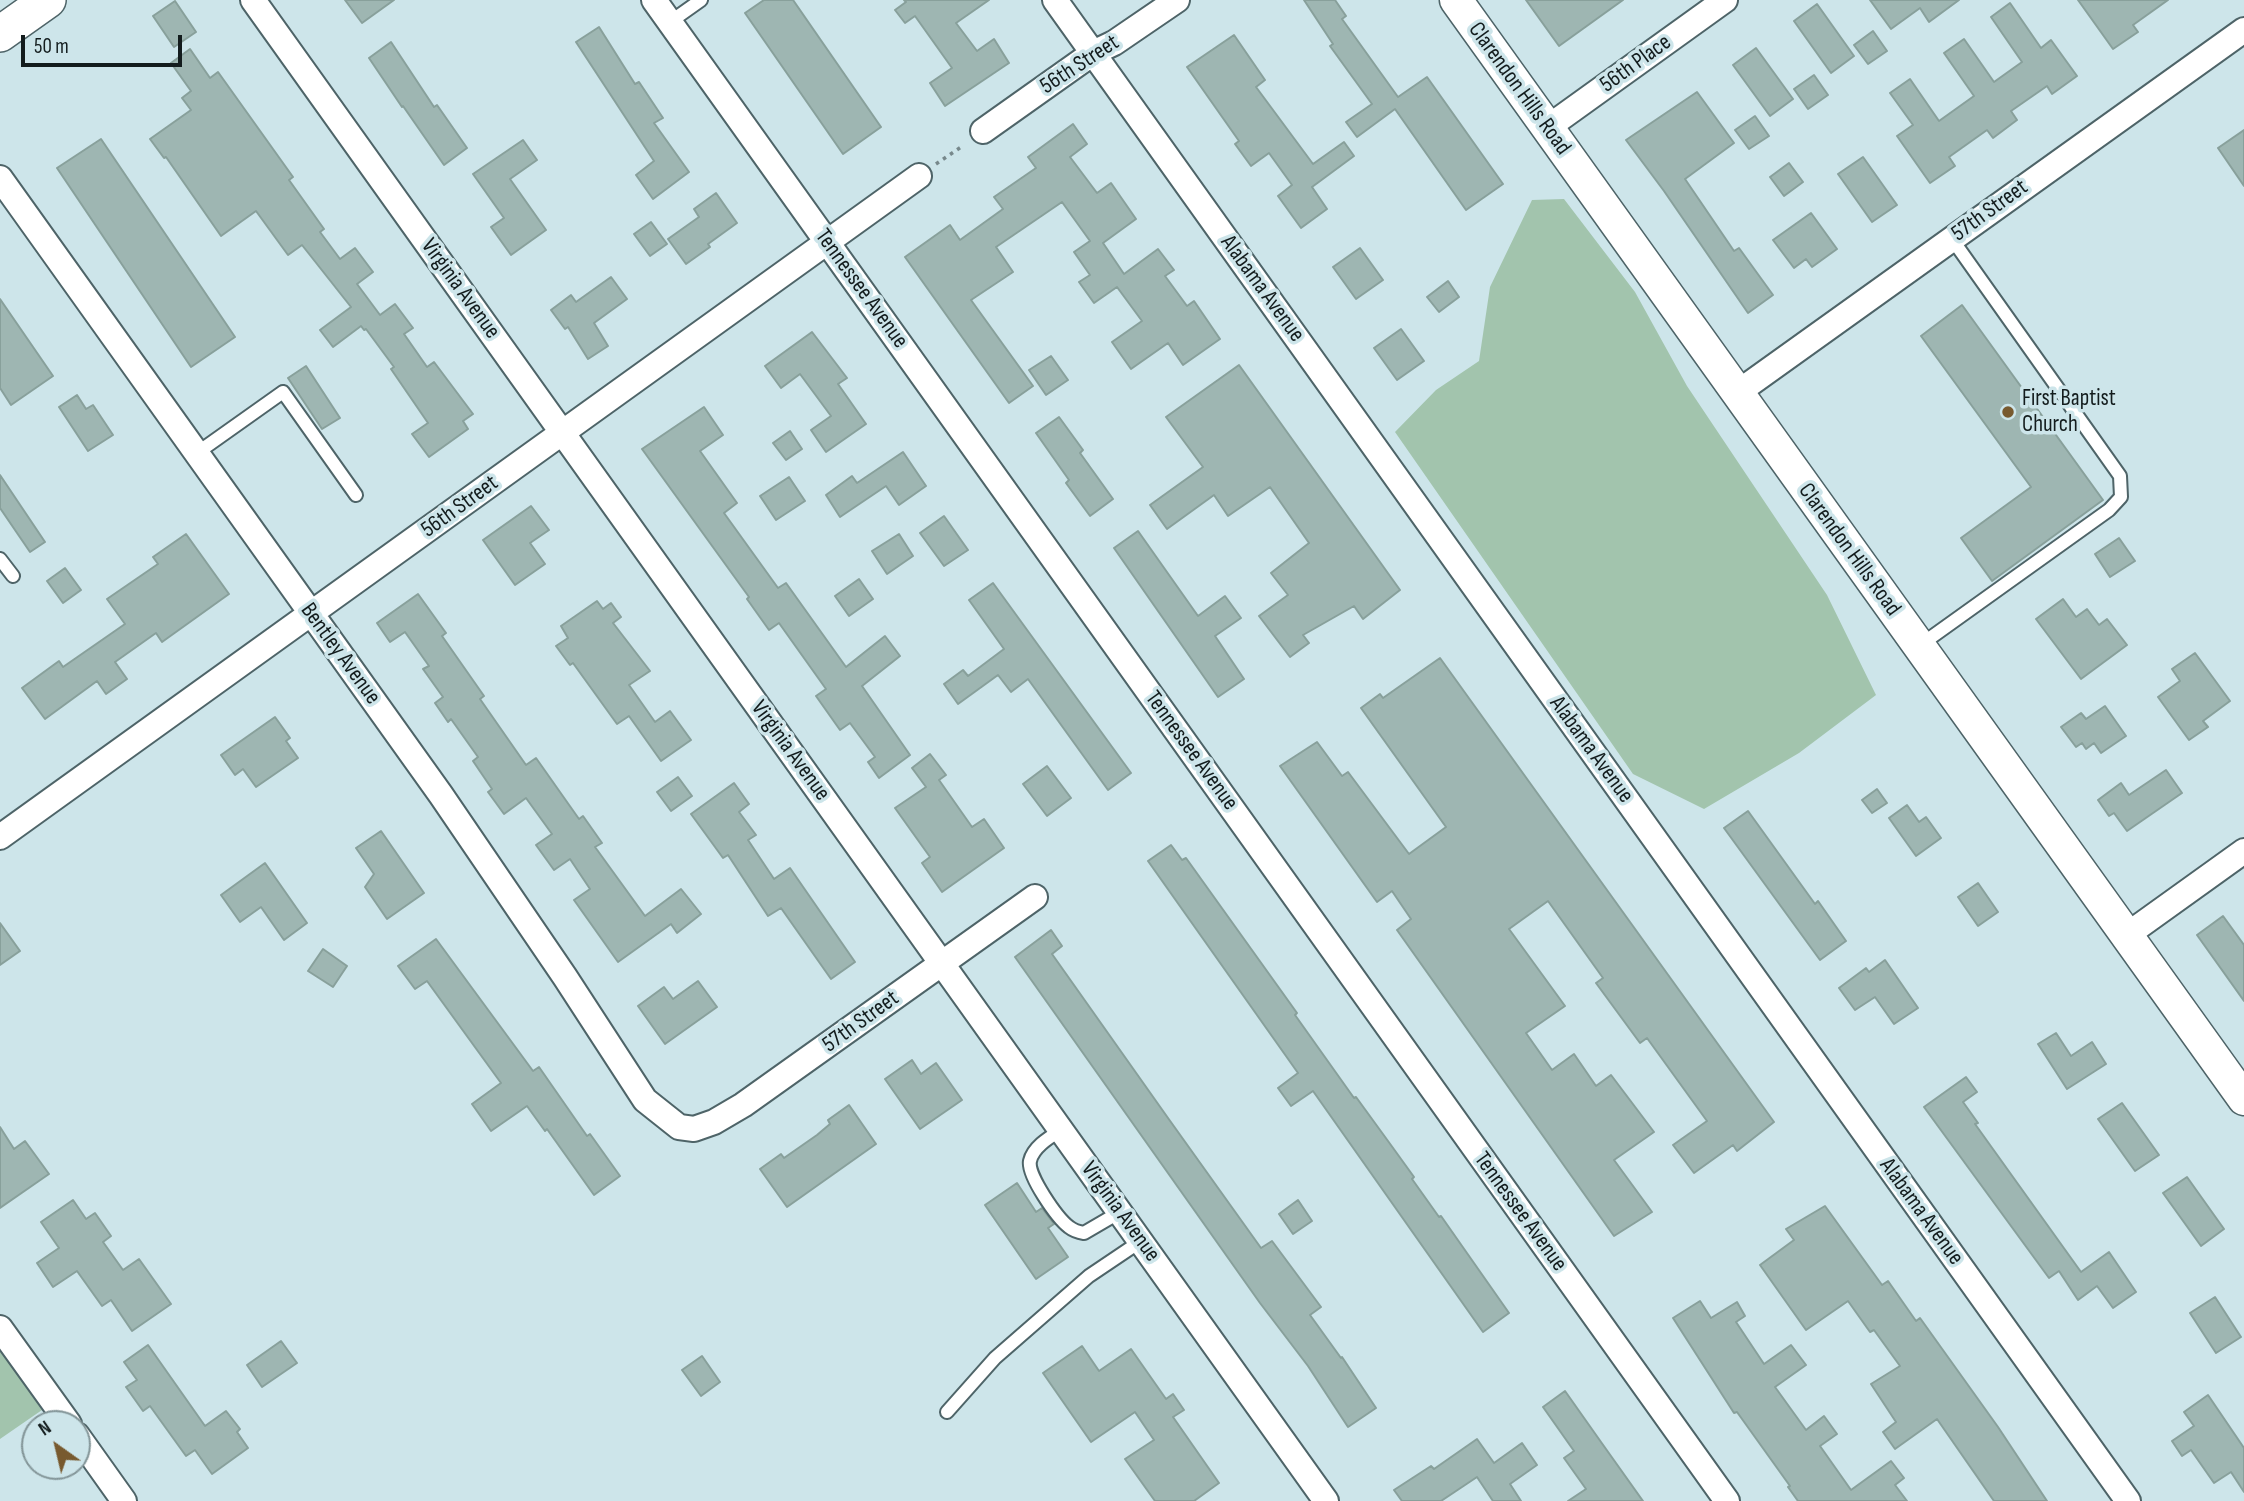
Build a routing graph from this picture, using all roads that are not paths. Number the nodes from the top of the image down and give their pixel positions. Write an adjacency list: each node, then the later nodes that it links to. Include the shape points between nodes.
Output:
1 (48, 0): 11 (main road)
2 (253, 0): 20 (street, Virginia Avenue)
3 (654, 0): 9 (street, Tennessee Avenue)
4 (701, 0): 9 (lane)
5 (1055, 0): 12 (street, Alabama Avenue)
6 (1177, 0): 12 (street, 56th Street)
7 (1455, 0): 13 (street, Clarendon Hills Road)
8 (1725, 0): 13 (street, 56th Place)
9 (670, 22): 18 (street, Tennessee Avenue)
10 (2244, 30): 17 (street, 57th Street)
11 (0, 34)
12 (1093, 53): 14 (street, 56th Street); 44 (street, Alabama Avenue)
13 (1547, 128): 19 (street, Clarendon Hills Road)
14 (984, 131)
15 (919, 176): 18 (street, 56th Street)
16 (0, 178): 21 (street, Bentley Avenue)
17 (1952, 239): 19 (street, 57th Street); 26 (lane, via 2120,476 2121,498)
18 (828, 243): 20 (street, 56th Street); 43 (street, Tennessee Avenue)
19 (1737, 393): 26 (street, Clarendon Hills Road)
20 (563, 433): 25 (street, 56th Street); 31 (street, Virginia Avenue)
21 (197, 453): 22 (lane, via 283,392); 25 (street, Bentley Avenue)
22 (356, 495)
23 (0, 559): 24 (lane)
24 (13, 576)
25 (311, 614): 27 (street, 56th Street); 33 (street, Bentley Avenue, via 449,807 645,1100)
26 (1919, 646): 30 (street, Clarendon Hills Road)
27 (0, 837)
28 (2244, 850): 30 (street)
29 (1035, 897): 31 (street, 57th Street)
30 (2127, 935): 32 (street, Clarendon Hills Road)
31 (942, 964): 33 (street, 57th Street, via 743,1105 694,1129); 34 (street, Virginia Avenue)
32 (2244, 1098)
33 (679, 1127)
34 (1061, 1130): 35 (street, Virginia Avenue); 35 (lane, via 1030,1159 1030,1170 1060,1218 1074,1231 1084,1233)
35 (1120, 1212): 36 (street, Virginia Avenue)
36 (1141, 1241): 39 (lane, via 1089,1276 995,1358); 42 (street, Virginia Avenue)
37 (4, 1342): 38 (street)
38 (58, 1410)
39 (947, 1412)
40 (91, 1455): 41 (street)
41 (124, 1501)
42 (1326, 1501)
43 (1727, 1501)
44 (2128, 1501)

